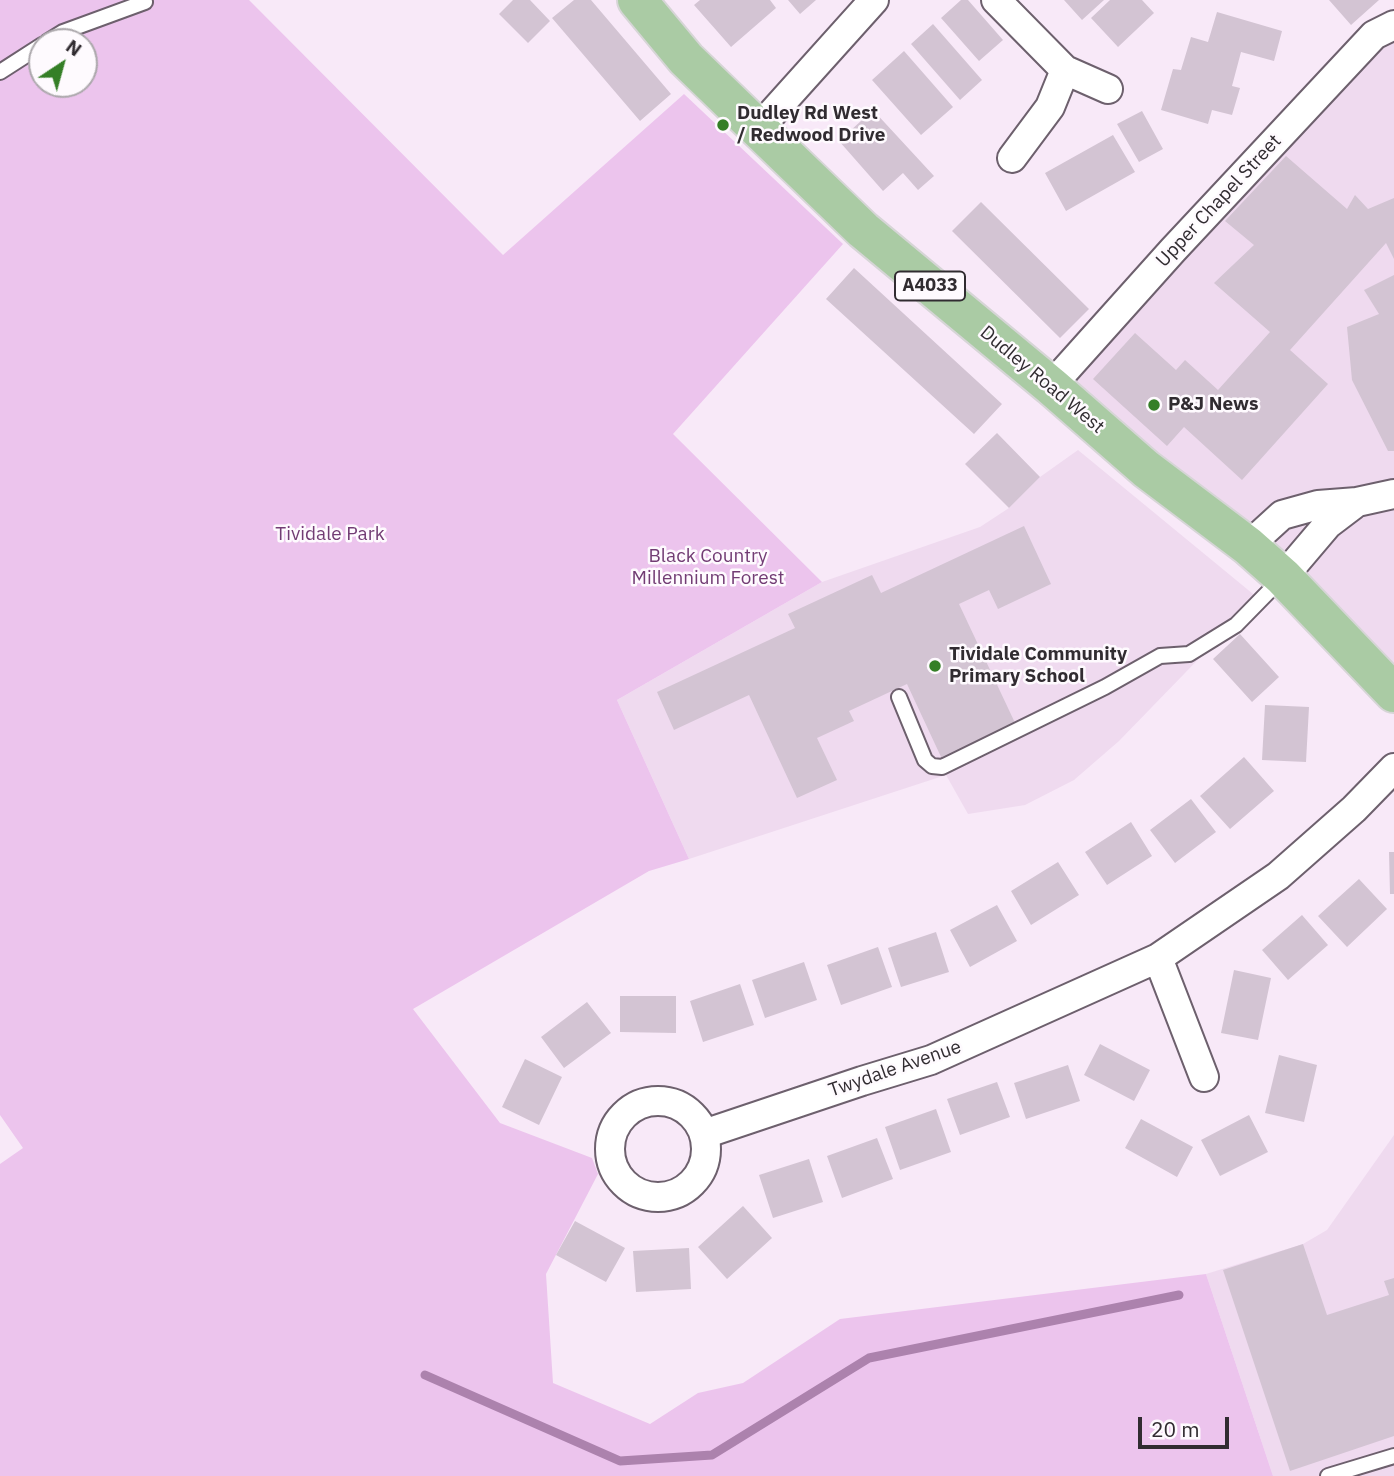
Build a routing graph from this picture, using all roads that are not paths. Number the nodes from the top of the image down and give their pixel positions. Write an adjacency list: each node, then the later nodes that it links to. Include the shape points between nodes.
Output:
1 (637, 0): 11 (main road, Dudley Road West / A4033, via 686,59)
2 (874, 0): 11 (street)
3 (996, 0): 8 (street)
4 (145, 2): 6 (lane)
5 (1394, 25): 13 (street, Upper Chapel Street, via 1374,35)
6 (74, 28)
7 (28, 54): 9 (lane)
8 (1065, 70): 10 (street); 12 (street, via 1050,107)
9 (0, 72)
10 (1108, 89)
11 (758, 130): 13 (main road, Dudley Road West / A4033, via 863,230)
12 (1013, 158)
13 (1051, 386): 16 (main road, Dudley Road West / A4033, via 1146,469)
14 (1394, 494): 15 (street)
15 (1357, 502): 16 (street, via 1318,505 1282,515); 17 (street, via 1328,524)
16 (1248, 546): 17 (main road, Dudley Road West / A4033)
17 (1283, 577): 18 (main road, Dudley Road West / A4033); 19 (lane, via 1236,625 1189,654 1160,656 942,767 925,760)
18 (1394, 693)
19 (898, 697)
20 (1394, 768): 21 (street, Twydale Avenue, via 1278,876)
21 (1158, 958): 22 (street); 23 (street, Twydale Avenue, via 931,1060)
22 (1204, 1077)
23 (704, 1134)
24 (1394, 1455): 25 (lane)
25 (1328, 1476)

